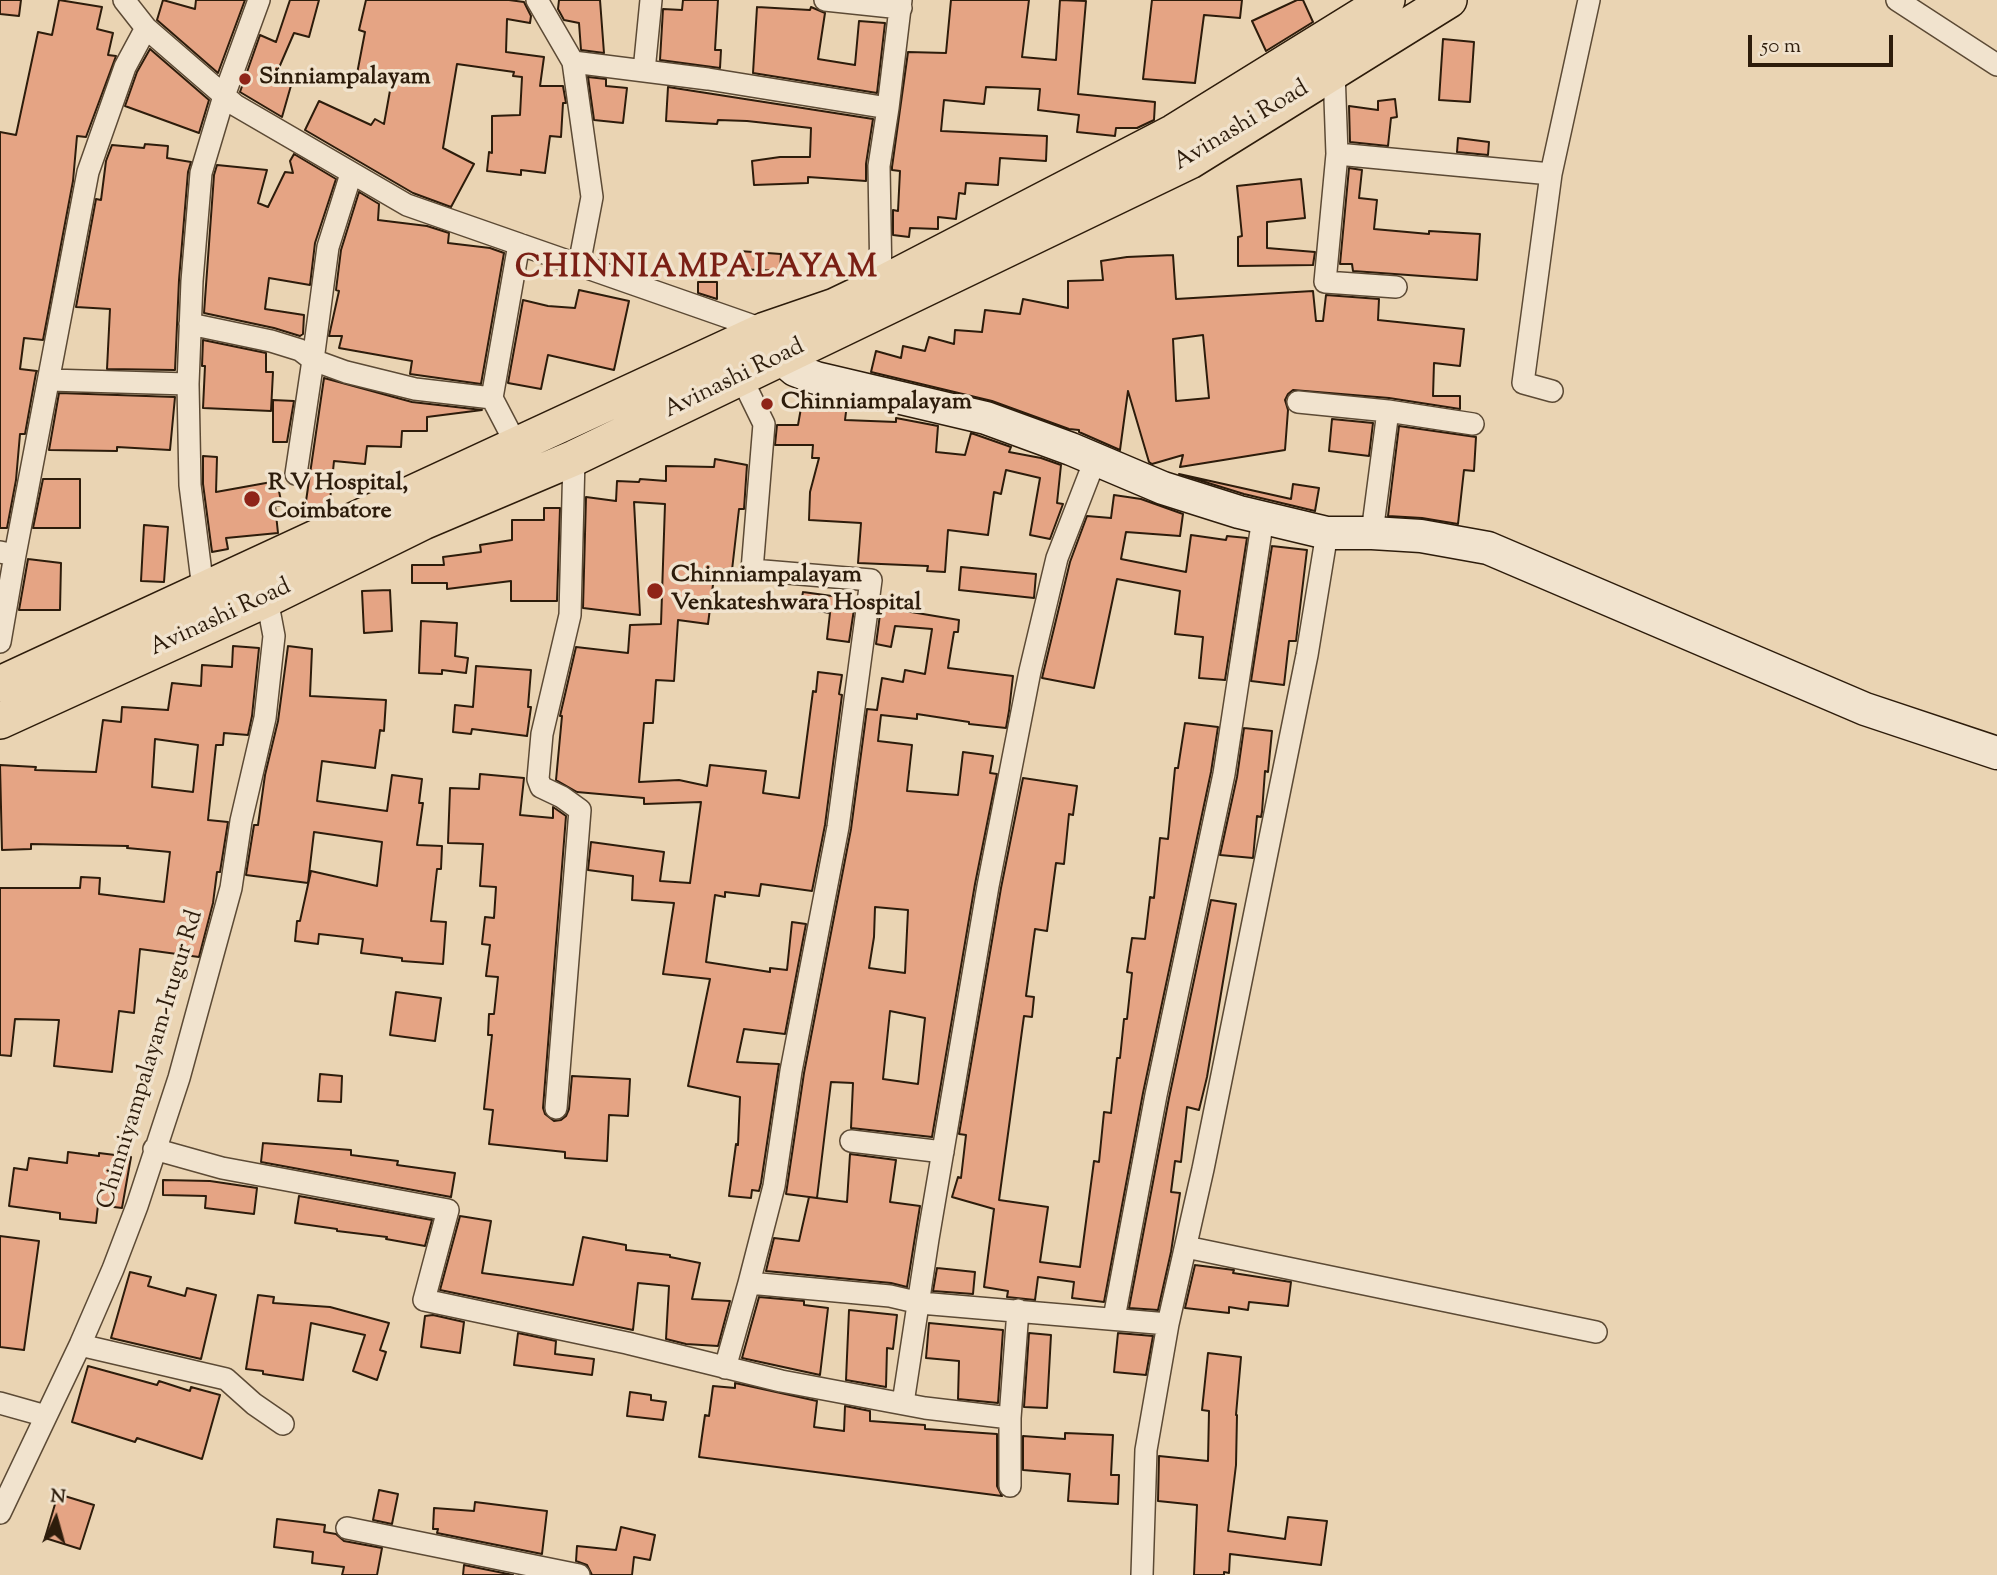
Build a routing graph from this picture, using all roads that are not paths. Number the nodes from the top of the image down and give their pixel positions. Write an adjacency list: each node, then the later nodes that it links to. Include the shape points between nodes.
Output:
1 (259, 0): 16 (street)
2 (537, 0): 12 (street)
3 (651, 0): 14 (street)
4 (825, 0): 10 (street)
5 (1387, 0): 23 (main road, Avinashi Road, via 1174,132)
6 (1449, 0): 15 (main road, Avinashi Road)
7 (1589, 0): 20 (street)
8 (1897, 0): 13 (street)
9 (130, 3): 11 (street)
10 (901, 4): 17 (street)
11 (146, 27): 16 (street); 29 (street, via 125,67 88,172)
12 (573, 62): 14 (street); 22 (street, via 592,197)
13 (1997, 65)
14 (644, 71): 17 (street)
15 (1334, 71): 18 (street); 26 (main road, Avinashi Road, via 1190,161)
16 (230, 101): 19 (street); 25 (street, via 201,173)
17 (888, 108): 23 (street, via 879,166)
18 (1337, 154): 20 (street); 24 (street, via 1325,282)
19 (346, 170): 21 (street, via 407,205); 27 (street, via 328,247)
20 (1551, 174): 31 (street, via 1523,383)
21 (519, 244): 22 (street); 32 (street)
22 (579, 264): 26 (street)
23 (881, 284): 26 (main road, Avinashi Road)
24 (1396, 287)
25 (190, 324): 27 (street, via 271,341 300,350); 30 (street)
26 (773, 344): 28 (main road, Avinashi Road); 36 (main road, Avinashi Road); 38 (main road, via 795,370 816,378 986,418)
27 (313, 360): 32 (street, via 415,388); 39 (street)
28 (741, 377): 37 (main road, Avinashi Road); 55 (street, via 764,424 752,570 871,580 838,827 774,1186)
29 (48, 380): 30 (street); 43 (street)
30 (188, 384): 44 (street, via 190,485)
31 (1552, 391)
32 (492, 398): 36 (street)
33 (1298, 402): 34 (street)
34 (1388, 411): 35 (street); 42 (street)
35 (1474, 424)
36 (516, 444): 44 (main road, Avinashi Road)
37 (574, 458): 45 (main road, Avinashi Road, via 423,522); 50 (street, via 570,615 542,734 538,779 541,787 580,810)
38 (1095, 460): 40 (main road, via 1163,488); 53 (street, via 1057,558 1030,671)
39 (296, 474)
40 (1264, 518): 41 (main road); 58 (street, via 1224,774)
41 (1327, 533): 42 (main road); 54 (street, via 1307,655)
42 (1372, 533): 49 (main road, via 1488,548 1865,709)
43 (10, 552): 46 (street)
44 (203, 589): 47 (main road, Avinashi Road)
45 (267, 599): 48 (main road, Avinashi Road); 52 (street, Chinniyampalayam-Irugur Rd, via 274,636 265,718 231,888 179,1078)
46 (0, 642)
47 (0, 684)
48 (0, 721)
49 (1997, 753)
50 (556, 1108)
51 (851, 1141): 53 (street)
52 (154, 1149): 61 (street, Chinniyampalayam-Irugur Rd, via 137,1206); 62 (street, via 222,1168 449,1210 424,1300)
53 (943, 1152): 56 (street)
54 (1186, 1247): 59 (street); 60 (street)
55 (749, 1283): 56 (street); 62 (street)
56 (920, 1303): 57 (street); 63 (street)
57 (1018, 1310): 58 (street); 66 (street)
58 (1114, 1318): 59 (street)
59 (1168, 1324): 72 (street, via 1146,1450)
60 (1596, 1332)
61 (80, 1345): 65 (street, Chinniyampalayam-Irugur Rd); 67 (street, via 226,1379)
62 (725, 1368): 63 (street)
63 (903, 1403): 66 (street)
64 (0, 1404): 65 (street)
65 (46, 1416): 69 (street, Chinniyampalayam-Irugur Rd)
66 (1010, 1418): 68 (street)
67 (283, 1424)
68 (1010, 1486)
69 (0, 1513)
70 (347, 1528): 71 (street)
71 (579, 1575)
72 (1142, 1575)

